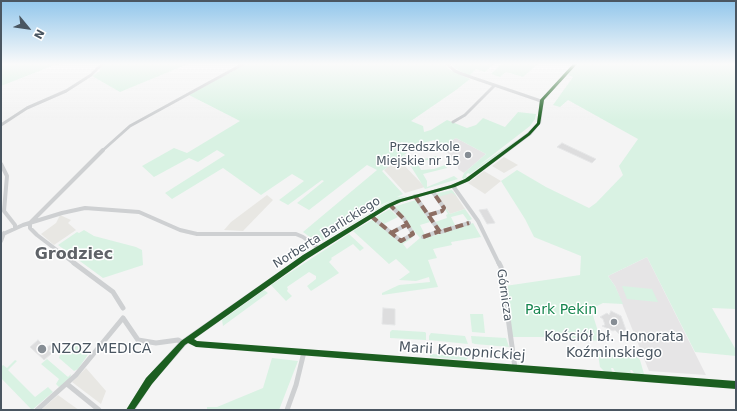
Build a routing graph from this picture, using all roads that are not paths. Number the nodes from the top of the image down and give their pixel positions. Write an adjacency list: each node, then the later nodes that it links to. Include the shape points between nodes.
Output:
1 (78, 83): 8 (street, via 27,108)
2 (208, 83): 16 (street, via 130,126 112,140)
3 (487, 83): 5 (street)
4 (557, 83): 6 (street)
5 (494, 86): 6 (street); 7 (street)
6 (541, 101): 10 (street, Norberta Barlickiego, via 540,119 534,130 467,180)
7 (453, 122)
8 (1, 126)
9 (1, 164): 19 (street, via 7,176 4,211)
10 (453, 186): 11 (street, Norberta Barlickiego); 29 (street, Górnicza, via 478,221 501,267)
11 (432, 192): 12 (street, Norberta Barlickiego); 14 (street, via 444,208)
12 (416, 196): 13 (street, Norberta Barlickiego); 14 (street)
13 (390, 205): 15 (street, Norberta Barlickiego); 18 (street, via 404,219)
14 (429, 215): 20 (street)
15 (371, 216): 21 (street); 25 (street, Norberta Barlickiego)
16 (30, 223): 19 (street); 25 (street, via 86,208 127,210 139,212 180,230 196,234 296,234); 26 (street, via 30,228 37,235 113,292)
17 (469, 223): 20 (street)
18 (406, 225): 21 (street); 21 (street, via 414,234 401,241)
19 (16, 228): 22 (street)
20 (440, 232): 23 (street)
21 (391, 233)
22 (2, 234): 24 (street)
23 (423, 237)
24 (1, 242)
25 (318, 248): 27 (street, Norberta Barlickiego)
26 (123, 308)
27 (186, 341): 28 (street, Marii Konopnickiej, via 196,344); 30 (street, Marii Konopnickiej, via 146,343 138,340 123,318); 34 (street, Norberta Barlickiego, via 149,381)
28 (304, 352): 29 (street, Marii Konopnickiej); 35 (street)
29 (515, 368): 31 (street, Marii Konopnickiej)
30 (67, 384): 32 (street); 33 (street)
31 (736, 385)
32 (36, 410)
33 (99, 410)
34 (130, 410)
35 (287, 410)

